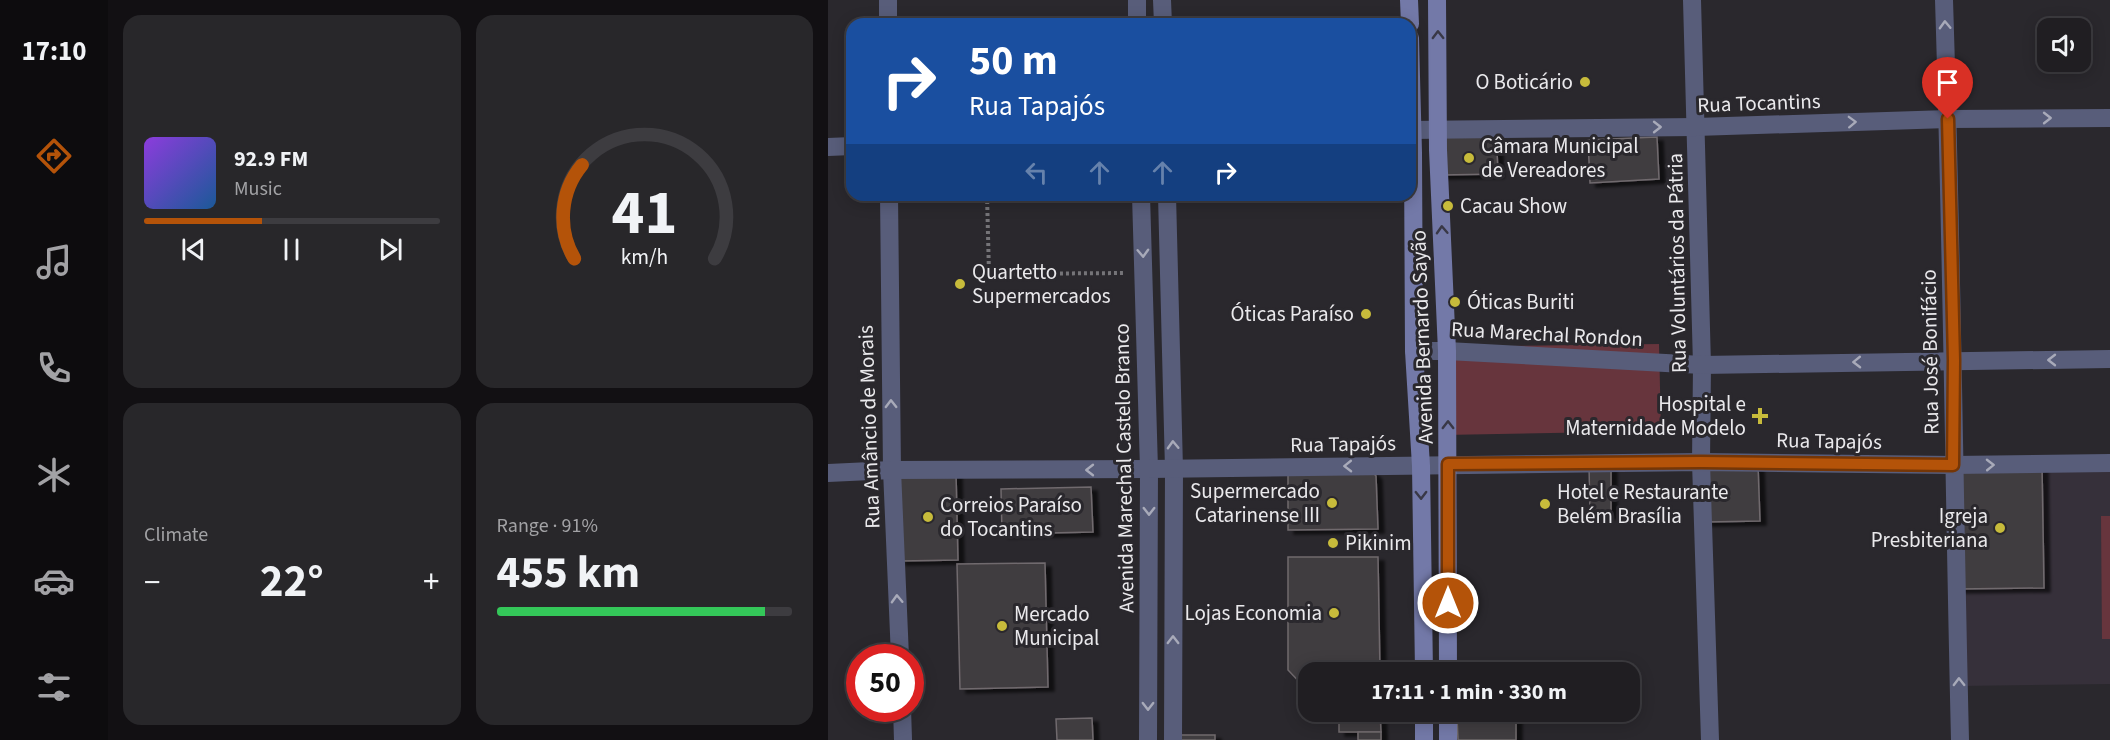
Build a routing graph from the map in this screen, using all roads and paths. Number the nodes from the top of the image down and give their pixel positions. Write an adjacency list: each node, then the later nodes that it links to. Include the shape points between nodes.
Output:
1 (888, 0): 8 (street)
2 (1137, 0): 9 (street)
3 (1162, 0): 10 (street)
4 (1409, 0): 11 (main road)
5 (1437, 0): 16 (main road, Avenida Bernardo Sayão, one-way to 5)
6 (1692, 0): 14 (street, Rua Voluntários da Pátria)
7 (1944, 0): 13 (street, Rua José Bonifácio, one-way to 7)
8 (888, 18)
9 (1137, 18)
10 (1162, 18)
11 (1410, 18)
12 (2110, 118): 13 (street, Rua Tocantins, one-way to 12)
13 (1948, 119): 14 (street, Rua Tocantins, one-way to 13); 28 (street, Rua José Bonifácio)
14 (1696, 127): 16 (street, Rua Tocantins, one-way to 14); 29 (street, Rua Voluntários da Pátria)
15 (1416, 129): 16 (street, Rua Tocantins)
16 (1438, 129): 26 (main road, Avenida Bernardo Sayão, one-way to 16)
17 (846, 146): 18 (street)
18 (828, 147)
19 (889, 201): 37 (street, Rua Amâncio de Morais, one-way to 19)
20 (987, 201): 24 (path, via 989,274)
21 (1142, 201): 24 (street, Avenida Marechal Castelo Branco, one-way to 24)
22 (1167, 201): 35 (street, one-way to 22)
23 (1412, 201): 25 (main road, Avenida Bernardo Sayão)
24 (1144, 273): 36 (street, Avenida Marechal Castelo Branco)
25 (1414, 351): 26 (street, Rua Marechal Rondon); 34 (main road, Avenida Bernardo Sayão)
26 (1448, 351): 29 (street, Rua Marechal Rondon); 32 (main road, Avenida Bernardo Sayão, one-way to 26)
27 (2110, 359): 28 (street, Rua Marechal Rondon, one-way to 28)
28 (1954, 360): 29 (street, Rua Marechal Rondon, one-way to 29); 33 (street, Rua José Bonifácio)
29 (1702, 365): 30 (street, Rua Voluntários da Pátria)
30 (1701, 462): 32 (street, Rua Tapajós); 33 (street, Rua Tapajós); 50 (street, Rua Voluntários da Pátria)
31 (2110, 463): 33 (street, Rua Tapajós, one-way to 31)
32 (1448, 464): 34 (street, Rua Tapajós); 41 (main road, Avenida Bernardo Sayão)
33 (1953, 465): 51 (street, Rua José Bonifácio, one-way to 33)
34 (1421, 466): 35 (street, Rua Tapajós, one-way to 35); 40 (main road, Avenida Bernardo Sayão, one-way to 40)
35 (1173, 468): 36 (street, Rua Tapajós); 47 (street, one-way to 35)
36 (1149, 469): 37 (street, Rua Tapajós, one-way to 37); 46 (street, Avenida Marechal Castelo Branco, one-way to 46)
37 (892, 470): 38 (street, Rua Tapajós); 39 (street, Rua Amâncio de Morais, one-way to 37)
38 (828, 473)
39 (899, 644)
40 (1424, 662)
41 (1448, 662)
42 (902, 722): 45 (street)
43 (1424, 722): 48 (main road)
44 (1448, 722): 49 (main road)
45 (903, 740)
46 (1148, 740)
47 (1173, 740)
48 (1424, 740)
49 (1448, 740)
50 (1710, 740)
51 (1960, 740)

